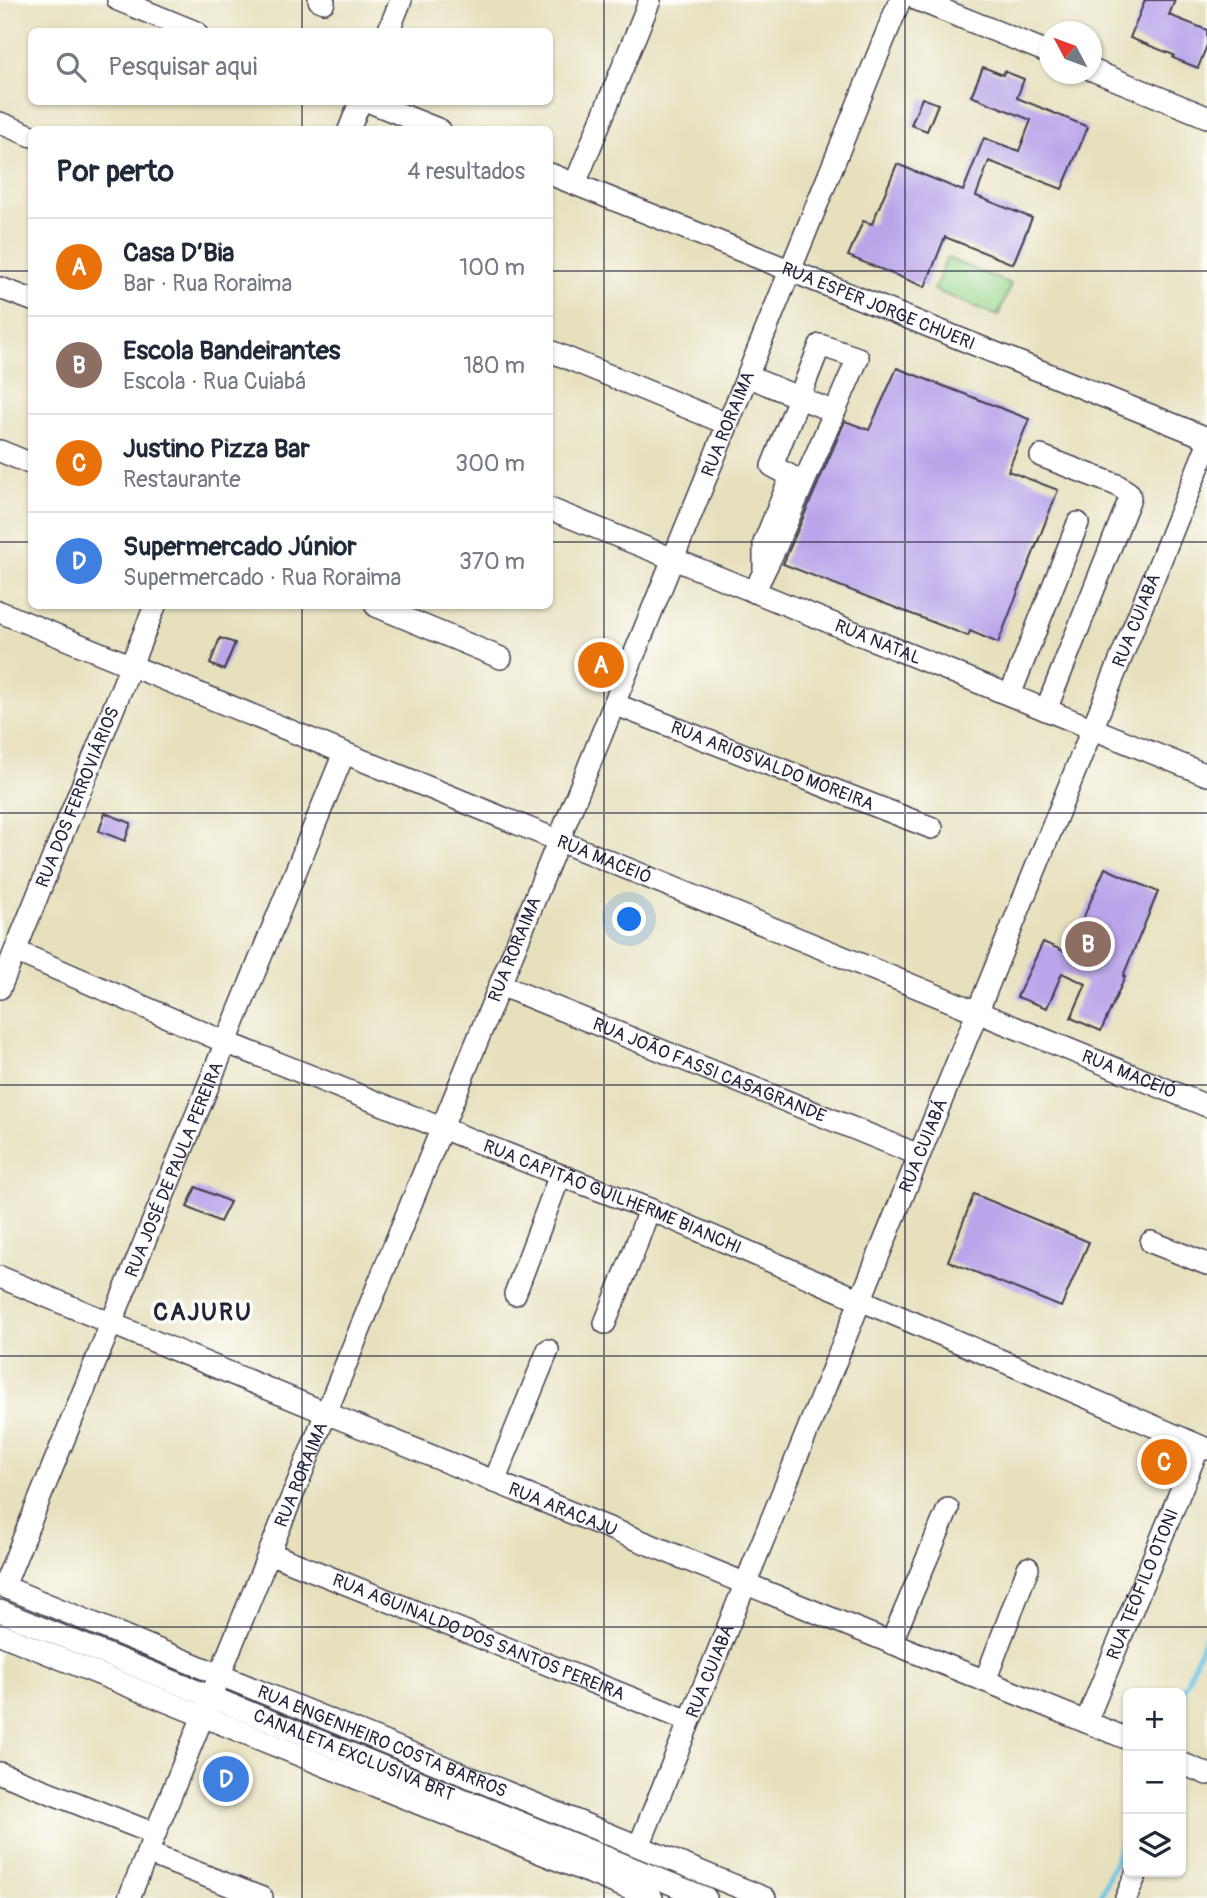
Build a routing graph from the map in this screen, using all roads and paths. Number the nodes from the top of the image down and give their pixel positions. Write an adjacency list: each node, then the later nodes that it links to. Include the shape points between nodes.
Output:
1 (118, 0): 6 (street)
2 (401, 0): 7 (street)
3 (650, 0): 18 (street)
4 (900, 0): 19 (street, RUA RORAIMA)
5 (918, 0): 8 (street)
6 (186, 28)
7 (390, 28)
8 (1039, 49)
9 (1102, 74): 12 (street)
10 (359, 105): 14 (street)
11 (378, 105): 15 (street)
12 (1207, 117)
13 (0, 123): 16 (street)
14 (351, 126)
15 (430, 126)
16 (28, 134)
17 (553, 175): 18 (street, RUA ESPER JORGE CHUERI)
18 (575, 184): 19 (street, RUA ESPER JORGE CHUERI)
19 (790, 271): 23 (street, RUA RORAIMA); 27 (street, RUA ESPER JORGE CHUERI)
20 (0, 288): 21 (street)
21 (28, 298)
22 (553, 352): 26 (street)
23 (747, 376): 24 (street); 26 (street, RUA RORAIMA)
24 (799, 398): 25 (street); 25 (street, via 820,345 858,358); 35 (street, via 772,466 792,476 764,543)
25 (834, 412): 35 (street)
26 (727, 425): 34 (street, RUA RORAIMA)
27 (1207, 439)
28 (1207, 446): 45 (street, RUA CUIABÁ)
29 (0, 451): 31 (street)
30 (1041, 456): 44 (street, via 1117,485 1130,498)
31 (28, 462)
32 (553, 510): 34 (street, RUA NATAL)
33 (1078, 523): 42 (street)
34 (673, 559): 36 (street, RUA NATAL); 43 (street, RUA RORAIMA)
35 (764, 570): 36 (street)
36 (754, 592): 42 (street, RUA NATAL)
37 (154, 609): 41 (street, RUA DOS FERROVIÁRIOS)
38 (383, 609): 40 (street)
39 (0, 612): 41 (street, RUA MACEIÓ)
40 (501, 657)
41 (131, 666): 46 (street, RUA MACEIÓ); 50 (street, RUA DOS FERROVIÁRIOS)
42 (1010, 695): 44 (street, RUA NATAL)
43 (614, 704): 48 (street, RUA ARIOSVALDO MOREIRA); 49 (street, RUA RORAIMA)
44 (1046, 710): 45 (street, RUA NATAL)
45 (1092, 728): 47 (street, RUA NATAL); 53 (street, RUA CUIABÁ)
46 (344, 753): 49 (street, RUA MACEIÓ); 54 (street, RUA JOSÉ DE PAULA PEREIRA)
47 (1207, 775)
48 (932, 828)
49 (558, 841): 51 (street, RUA RORAIMA); 53 (street, RUA MACEIÓ)
50 (15, 951): 52 (street, RUA DOS FERROVIÁRIOS); 54 (street, RUA CAPITÃO GUILHERME BIANCHI)
51 (500, 985): 56 (street, RUA RORAIMA); 57 (street, RUA JOÃO FASSI CASAGRANDE)
52 (0, 988)
53 (977, 1012): 55 (street, RUA MACEIÓ); 57 (street, RUA CUIABÁ)
54 (225, 1042): 56 (street, RUA CAPITÃO GUILHERME BIANCHI); 66 (street, RUA JOSÉ DE PAULA PEREIRA)
55 (1207, 1106)
56 (441, 1129): 58 (street, RUA CAPITÃO GUILHERME BIANCHI); 68 (street, RUA RORAIMA)
57 (919, 1155): 64 (street, RUA CUIABÁ)
58 (560, 1175): 59 (street, RUA CAPITÃO GUILHERME BIANCHI); 63 (street)
59 (649, 1209): 64 (street, RUA CAPITÃO GUILHERME BIANCHI); 65 (street)
60 (1152, 1242): 61 (street)
61 (1207, 1264)
62 (0, 1277): 66 (street, RUA ARACAJU)
63 (515, 1294)
64 (861, 1299): 69 (street, RUA CAPITÃO GUILHERME BIANCHI); 75 (street, RUA CUIABÁ)
65 (605, 1323)
66 (111, 1324): 68 (street, RUA ARACAJU); 74 (street, RUA JOSÉ DE PAULA PEREIRA)
67 (548, 1350): 70 (street)
68 (326, 1413): 70 (street, RUA ARACAJU); 72 (street, RUA RORAIMA)
69 (1203, 1447): 83 (street, RUA TEÓFILO OTONI)
70 (494, 1482): 75 (street, RUA ARACAJU)
71 (948, 1509): 78 (street)
72 (269, 1553): 79 (street, RUA RORAIMA); 82 (street, RUA AGUINALDO DOS SANTOS PEREIRA)
73 (1028, 1568): 80 (street)
74 (2, 1585): 79 (street, RUA ENGENHEIRO COSTA BARROS)
75 (745, 1585): 78 (street, RUA ARACAJU); 82 (street, RUA CUIABÁ)
76 (0, 1611): 81 (street, CANALETA EXCLUSIVA BRT)
77 (0, 1634): 81 (street)
78 (891, 1643): 80 (street, RUA ARACAJU)
79 (219, 1674): 81 (street, RUA RORAIMA); 89 (street, RUA ENGENHEIRO COSTA BARROS)
80 (985, 1681): 83 (street, RUA ARACAJU)
81 (207, 1706): 88 (street, RUA RORAIMA); 91 (street); 95 (street, CANALETA EXCLUSIVA BRT)
82 (689, 1721): 89 (street, RUA CUIABÁ)
83 (1086, 1722): 84 (street, RUA ARACAJU)
84 (1123, 1737)
85 (1186, 1766): 87 (street)
86 (0, 1773): 88 (street)
87 (1207, 1774)
88 (151, 1844): 92 (street, RUA RORAIMA); 93 (street)
89 (639, 1846): 96 (street, RUA ENGENHEIRO COSTA BARROS)
90 (1135, 1877): 97 (street)
91 (620, 1892): 94 (street)
92 (129, 1898)
93 (262, 1898)
94 (652, 1898)
95 (706, 1898)
96 (765, 1898)
97 (1126, 1898)

